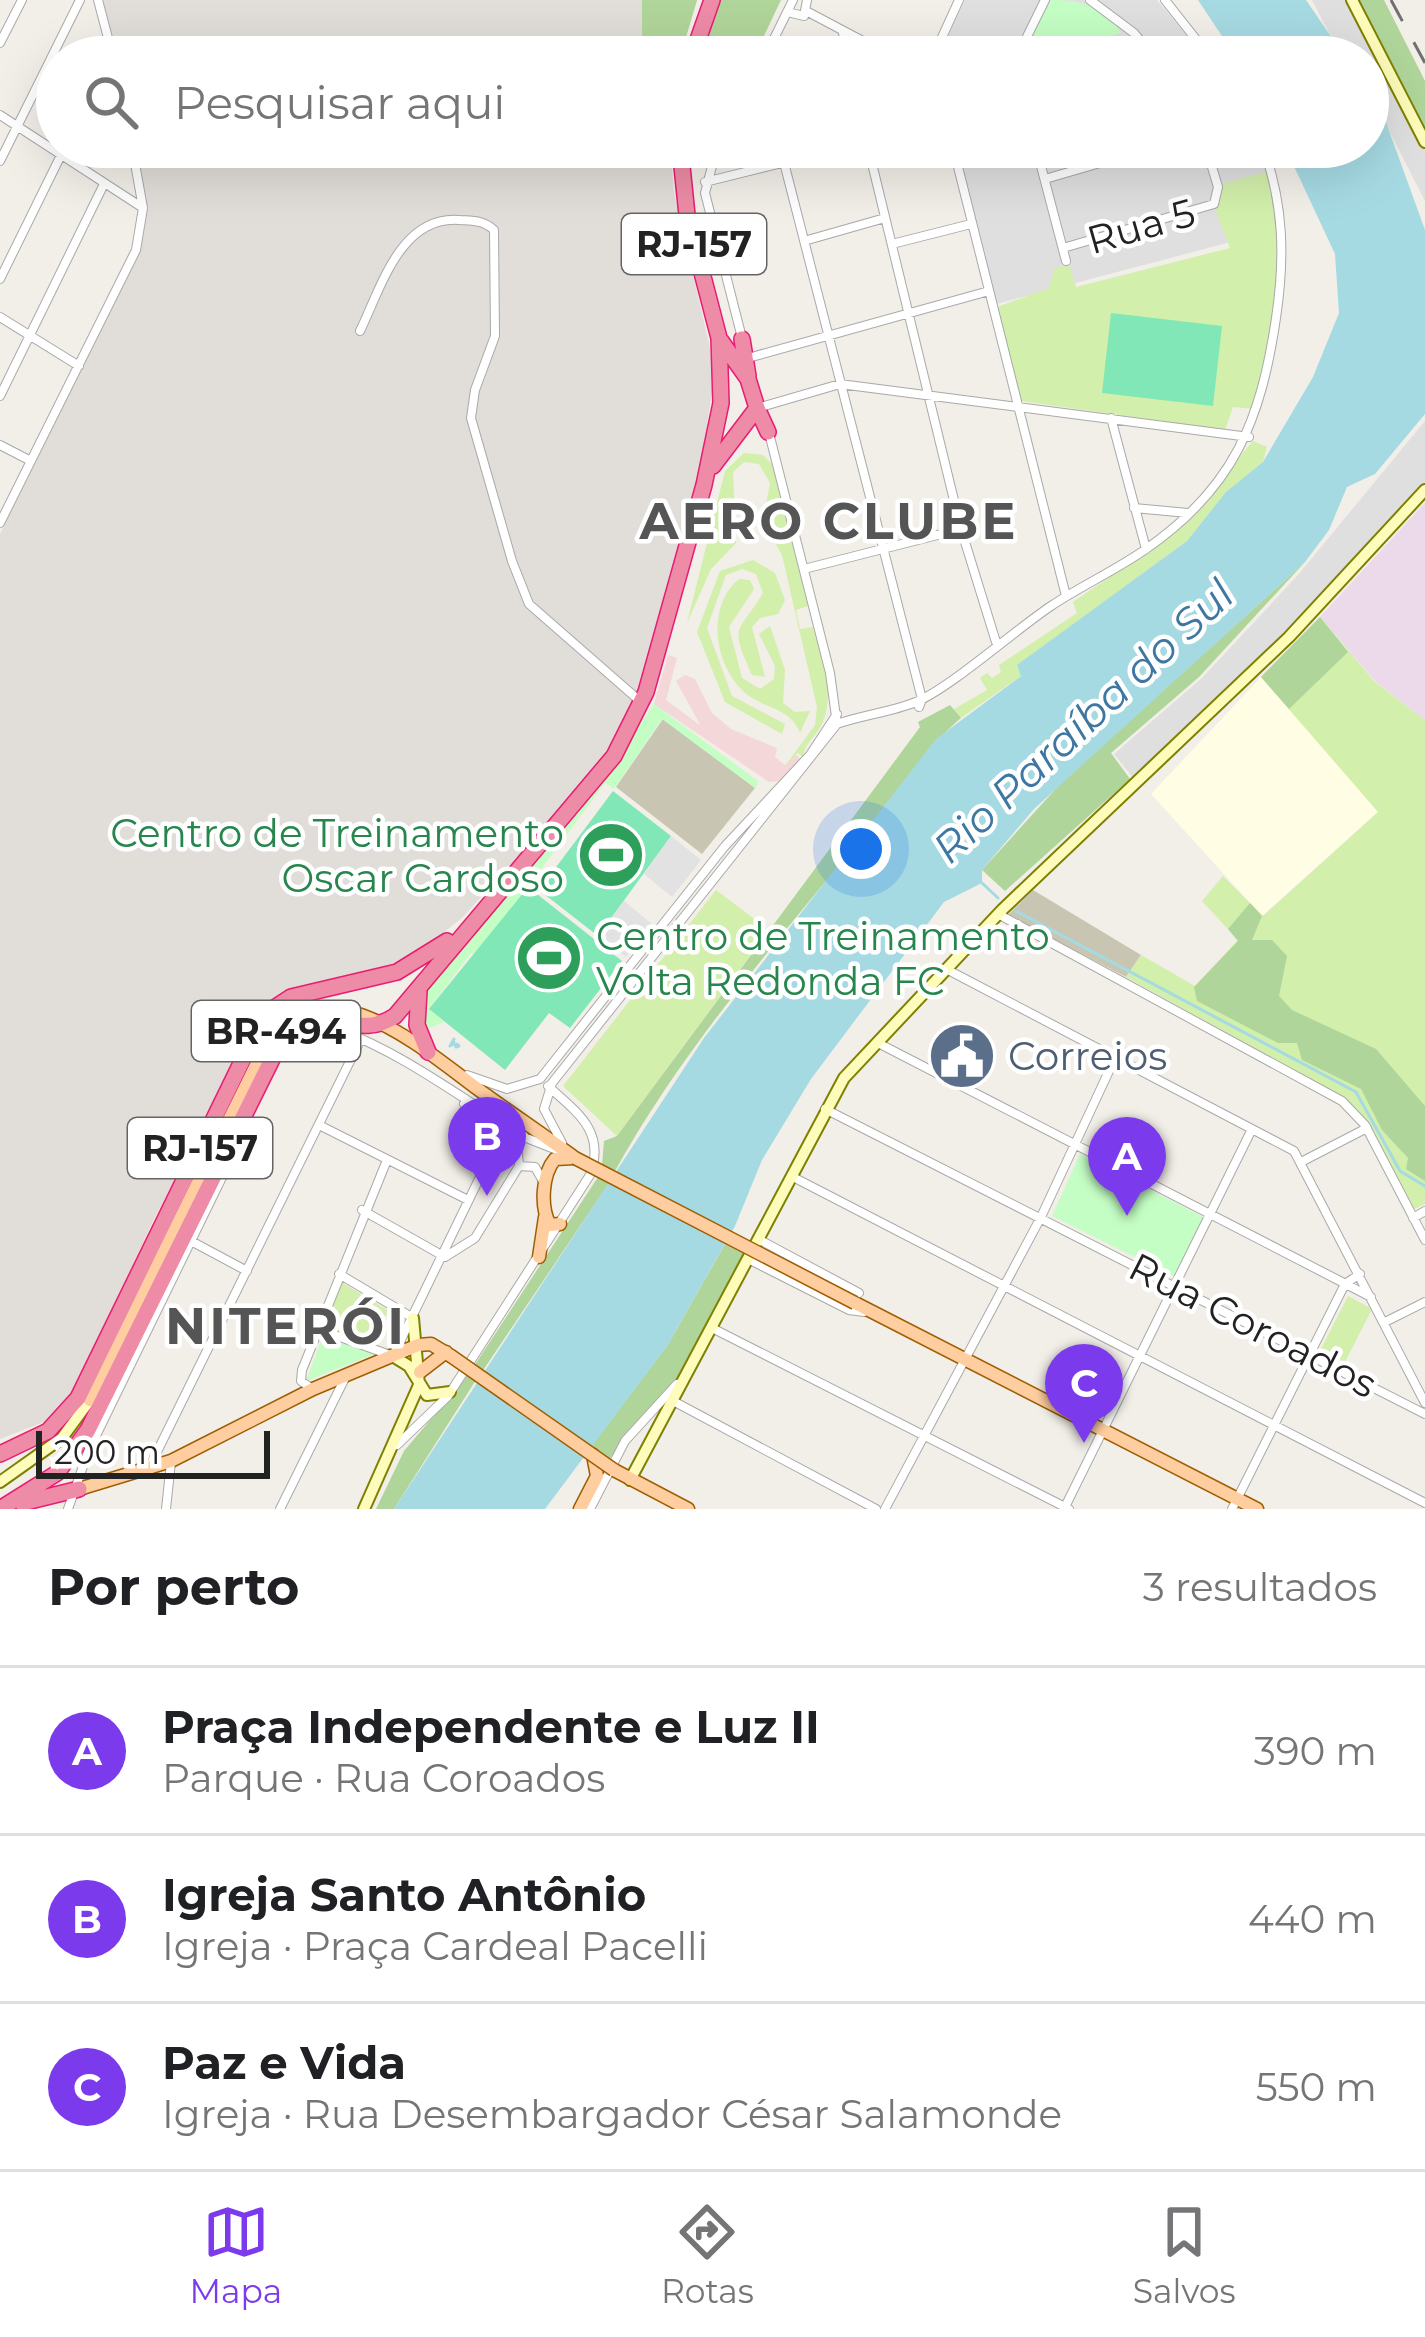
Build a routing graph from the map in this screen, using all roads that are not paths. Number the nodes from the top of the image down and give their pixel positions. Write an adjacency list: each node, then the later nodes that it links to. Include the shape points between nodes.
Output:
1 (22, 0): 26 (street)
2 (80, 0): 15 (street)
3 (98, 0): 16 (street)
4 (712, 0): 17 (highway)
5 (793, 0): 12 (street)
6 (807, 0): 13 (street)
7 (958, 0): 21 (street)
8 (1045, 0): 22 (street)
9 (1090, 0): 23 (street)
10 (1165, 0): 24 (street)
11 (1352, 0): 25 (street)
12 (787, 12): 13 (street); 18 (street)
13 (808, 12): 14 (street)
14 (843, 32): 19 (street); 20 (street)
15 (62, 36)
16 (107, 36)
17 (699, 36)
18 (775, 36)
19 (844, 36)
20 (851, 36)
21 (942, 36)
22 (1027, 36)
23 (1136, 36)
24 (1193, 36)
25 (1371, 36)
26 (0, 44)
27 (1389, 72): 32 (street)
28 (36, 89): 30 (street)
29 (0, 115): 30 (street)
30 (17, 127): 31 (street); 33 (street)
31 (36, 137)
32 (1425, 142)
33 (0, 160)
34 (55, 168): 57 (street)
35 (84, 168): 49 (street)
36 (135, 168): 50 (street)
37 (682, 168): 64 (highway, RJ-157)
38 (710, 168): 48 (street)
39 (760, 168): 48 (street)
40 (786, 168): 53 (street)
41 (873, 168): 51 (street)
42 (958, 168): 52 (street)
43 (1042, 168): 47 (street)
44 (1083, 168): 47 (street)
45 (1211, 168): 55 (street, Rua 5, via 1218,201)
46 (1271, 168): 77 (street, via 1283,232 1267,381)
47 (1045, 179): 55 (street)
48 (705, 182): 65 (street)
49 (104, 184): 50 (street); 63 (street)
50 (142, 208): 67 (street, via 132,260)
51 (885, 218): 53 (street); 54 (street)
52 (970, 224): 54 (street); 58 (street)
53 (804, 241): 62 (street)
54 (892, 244): 59 (street)
55 (1063, 248): 56 (street)
56 (1066, 261)
57 (0, 279)
58 (989, 291): 59 (street); 73 (street)
59 (909, 313): 62 (street); 70 (street)
60 (0, 317): 63 (street)
61 (360, 331): 93 (street, via 393,263 422,228 450,219 494,230 496,336 471,418 512,561 532,607)
62 (826, 335): 66 (street); 69 (street)
63 (30, 337): 67 (street); 71 (street)
64 (719, 338): 68 (highway); 72 (highway, RJ-157)
65 (742, 339): 66 (street); 68 (highway)
66 (748, 358): 74 (street)
67 (79, 366): 79 (street)
68 (748, 379): 74 (highway)
69 (840, 383): 70 (street); 74 (street); 88 (street)
70 (929, 392): 73 (street); 86 (street)
71 (0, 396)
72 (721, 403): 74 (highway, via 730,419); 80 (highway, RJ-157)
73 (1019, 405): 75 (street); 90 (street)
74 (755, 412): 76 (highway); 80 (highway)
75 (1111, 418): 77 (street); 82 (street)
76 (768, 432): 89 (street)
77 (1249, 437): 84 (street)
78 (0, 445): 79 (street)
79 (31, 461): 83 (street)
80 (704, 485): 93 (highway, RJ-157)
81 (1425, 490): 97 (street, via 1288,638)
82 (1134, 508): 84 (street); 87 (street)
83 (3, 511): 85 (street)
84 (1189, 513): 87 (street)
85 (0, 523)
86 (962, 529): 88 (street); 91 (street)
87 (1146, 549): 90 (street)
88 (882, 550): 89 (street); 92 (street)
89 (804, 569): 94 (street)
90 (1066, 596): 91 (street)
91 (996, 642): 92 (street)
92 (921, 703): 95 (street)
93 (643, 704): 98 (highway, RJ-157, via 602,772)
94 (837, 712): 95 (street); 96 (street); 108 (street, via 810,755 725,846)
95 (855, 718): 96 (street)
96 (837, 724): 109 (street)
97 (1000, 912): 99 (street); 113 (street, via 1330,1093)
98 (469, 925): 100 (highway); 106 (highway, RJ-157, via 397,972 278,1003 260,1020)
99 (948, 970): 103 (street); 105 (street)
100 (421, 984): 101 (highway); 104 (highway, via 416,1018)
101 (381, 1024): 104 (main road, BR-494); 115 (main road, BR-494, via 336,1009 289,1018 267,1043); 184 (highway, BR-494, via 318,1017 280,1039 106,1399 57,1473)
102 (361, 1039): 110 (street, via 431,1072); 112 (street); 135 (street, via 334,1028 303,1031 285,1047)
103 (878, 1043): 111 (street); 118 (street)
104 (428, 1052): 107 (main road, BR-494)
105 (1116, 1056): 114 (street); 118 (street)
106 (240, 1064): 115 (highway); 171 (highway, RJ-157, via 78,1398)
107 (454, 1070): 108 (street, via 500,1088); 119 (main road, BR-494)
108 (540, 1079): 109 (street)
109 (550, 1087): 119 (street, via 548,1122); 132 (street, via 585,1120 597,1144 590,1175)
110 (458, 1098): 116 (street); 117 (street)
111 (824, 1108): 123 (street); 130 (street, Rua Coroados)
112 (319, 1124): 120 (street); 139 (street)
113 (1367, 1128): 121 (street); 131 (street)
114 (1252, 1129): 121 (street); 128 (street)
115 (224, 1135): 164 (main road, BR-494)
116 (524, 1136): 117 (street, via 509,1134); 119 (street)
117 (496, 1144): 122 (street, via 518,1154); 125 (street)
118 (1074, 1144): 128 (street); 130 (street)
119 (570, 1154): 124 (main road, via 552,1162); 145 (main road, bridge)
120 (387, 1160): 125 (street); 126 (street)
121 (1303, 1161): 141 (street)
122 (519, 1166): 124 (street, via 535,1167); 136 (street, via 476,1238)
123 (790, 1175): 133 (street); 144 (street)
124 (546, 1186): 129 (main road)
125 (468, 1200): 136 (street)
126 (362, 1210): 136 (street); 140 (street)
127 (1425, 1211): 131 (street)
128 (1212, 1214): 142 (street); 143 (street)
129 (545, 1216): 132 (main road); 137 (main road)
130 (1041, 1217): 142 (street, Rua Coroados); 144 (street)
131 (1413, 1218): 134 (street)
132 (560, 1224): 137 (street)
133 (758, 1239): 138 (street); 145 (street)
134 (1425, 1240)
135 (190, 1241): 139 (street); 179 (street, via 88,1452)
136 (445, 1257): 149 (street)
137 (539, 1257): 163 (street)
138 (748, 1259): 148 (street, via 851,1312); 151 (street)
139 (247, 1271): 176 (street)
140 (339, 1274): 149 (street); 152 (street)
141 (1360, 1274): 143 (street); 146 (street)
142 (1177, 1283): 154 (street); 157 (street, Rua Coroados)
143 (1346, 1284): 146 (street); 157 (street)
144 (1003, 1286): 154 (street); 158 (street)
145 (857, 1298): 148 (main road)
146 (1372, 1298): 150 (street)
147 (1425, 1302): 150 (street)
148 (872, 1312): 158 (main road)
149 (413, 1318): 153 (street); 155 (street)
150 (1385, 1322): 166 (street)
151 (712, 1328): 161 (street); 170 (street)
152 (318, 1329): 155 (street); 162 (street, via 300,1378)
153 (418, 1345): 155 (main road); 156 (main road); 160 (street)
154 (1144, 1353): 168 (street); 169 (street)
155 (393, 1354): 159 (main road); 160 (street)
156 (448, 1354): 160 (main road); 174 (main road, bridge)
157 (1310, 1355): 167 (street, Rua Coroados); 168 (street)
158 (965, 1358): 169 (main road); 170 (street)
159 (347, 1374): 162 (main road); 188 (street)
160 (420, 1378): 163 (street, via 432,1397); 172 (street)
161 (685, 1379): 165 (street); 190 (street, via 625,1441)
162 (313, 1389): 175 (main road)
163 (450, 1392): 172 (street)
164 (90, 1400): 171 (highway, via 58,1432); 178 (street, BR-494, via 62,1438)
165 (673, 1401): 177 (street); 192 (street)
166 (1425, 1403)
167 (1425, 1414)
168 (1276, 1424): 180 (street); 181 (street)
169 (1103, 1426): 181 (main road); 183 (street)
170 (925, 1435): 183 (street); 193 (street)
171 (28, 1444): 173 (highway, RJ-157)
172 (397, 1444): 182 (street)
173 (0, 1454)
174 (593, 1455): 177 (main road, bridge); 189 (main road, via 597,1476)
175 (171, 1461): 176 (main road); 187 (street)
176 (148, 1469): 179 (main road)
177 (631, 1480): 191 (main road)
178 (0, 1482)
179 (79, 1489): 184 (highway); 185 (street); 186 (street)
180 (1425, 1503)
181 (1234, 1504): 194 (main road)
182 (368, 1505)
183 (1066, 1508)
184 (1, 1509)
185 (18, 1509)
186 (68, 1509)
187 (166, 1509)
188 (280, 1509)
189 (580, 1509)
190 (590, 1509)
191 (688, 1509)
192 (876, 1509)
193 (885, 1509)
194 (1257, 1509)

